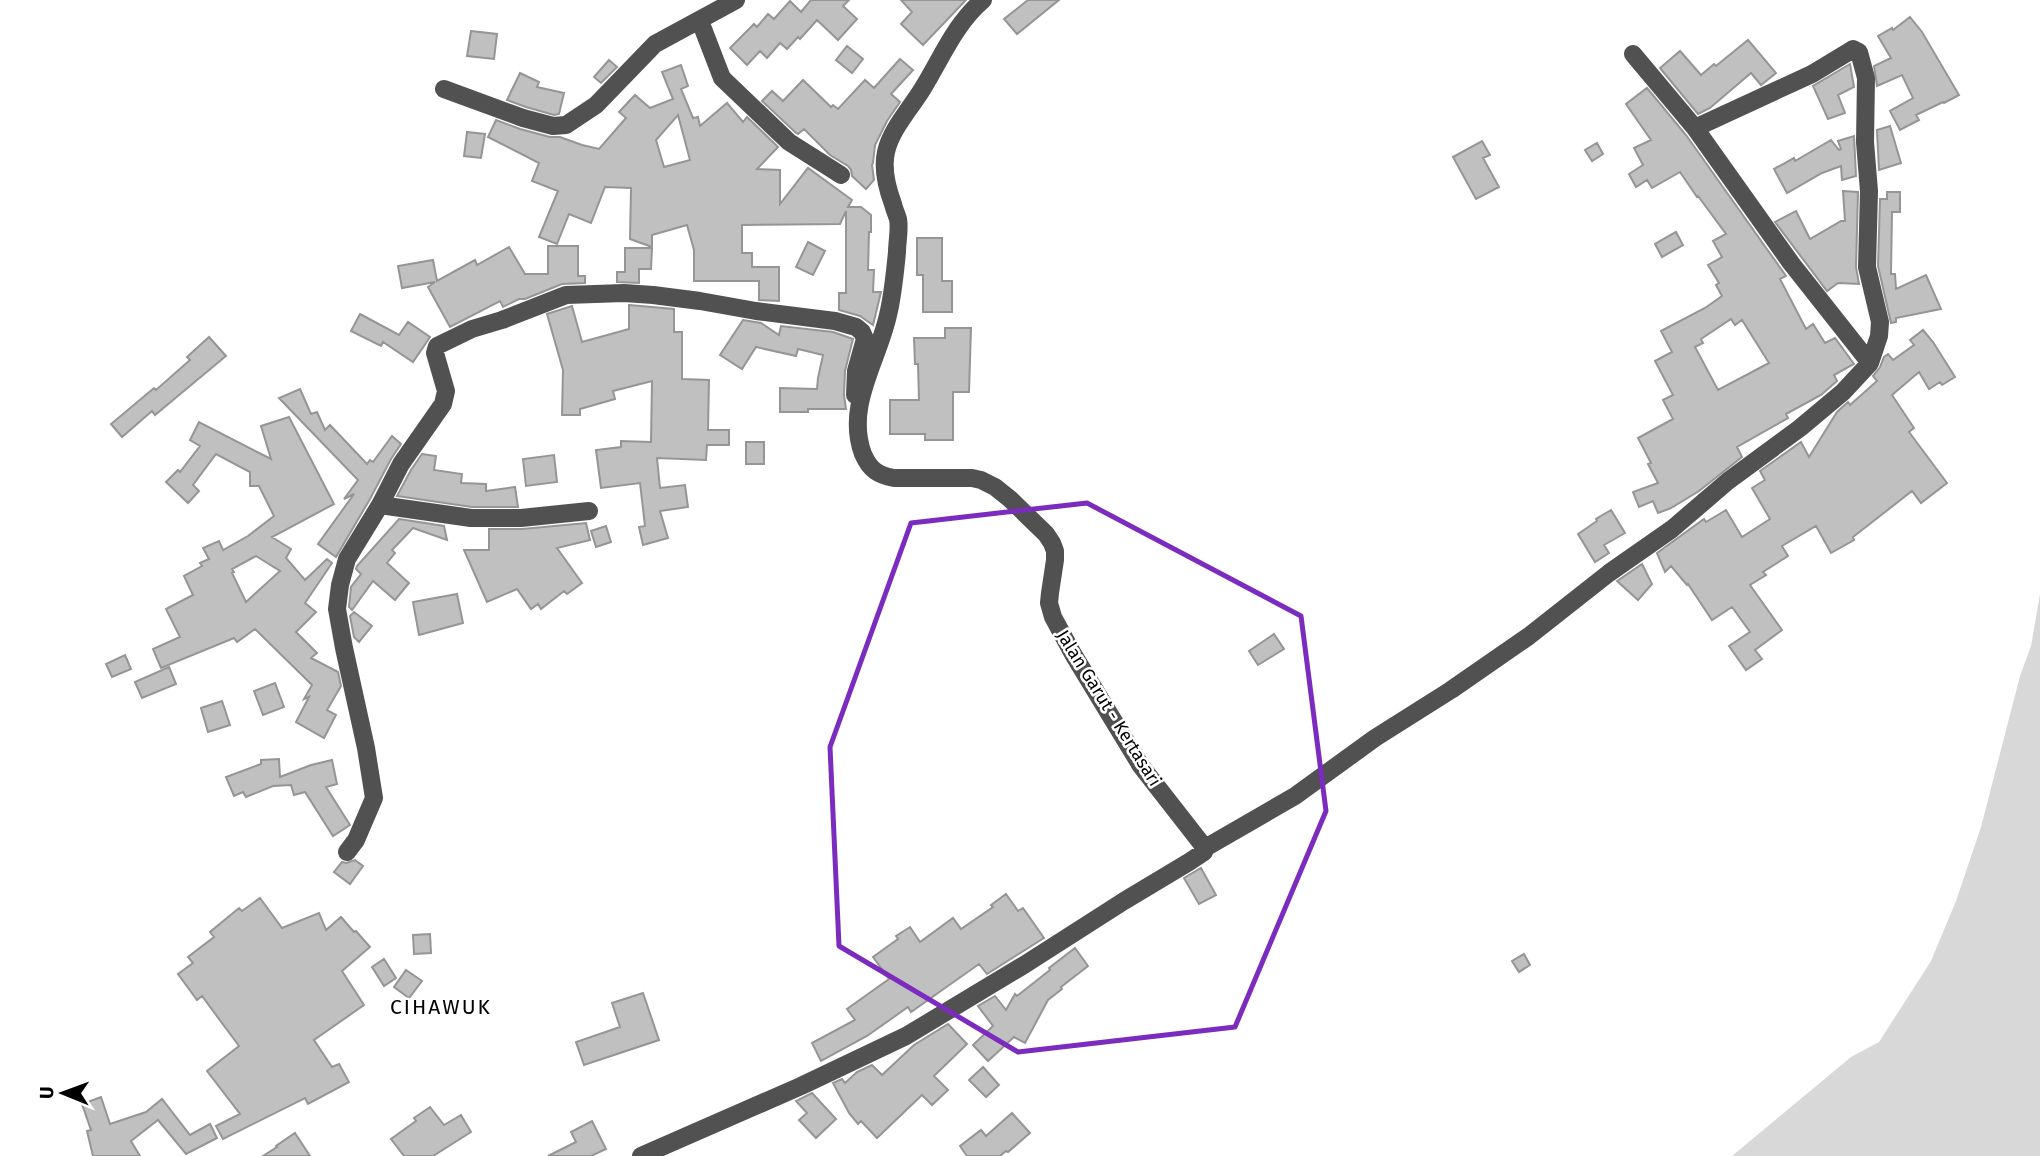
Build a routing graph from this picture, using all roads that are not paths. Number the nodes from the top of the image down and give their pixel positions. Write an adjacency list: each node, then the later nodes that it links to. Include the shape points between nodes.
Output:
1 (736, 0): 3 (street)
2 (983, 0): 9 (street, Jalan Garut - Kertasari, via 950,37 886,151 884,172 898,219 894,275 888,315 861,395)
3 (700, 21): 5 (street, via 655,44 596,105 566,125 523,118); 7 (street, via 722,78 789,142)
4 (1633, 54): 6 (street)
5 (444, 89)
6 (1695, 128): 8 (street, via 1791,263); 8 (street, via 1812,74 1850,51 1859,52 1866,78 1866,255 1881,322)
7 (841, 175)
8 (1870, 363): 12 (street, via 1800,428 1529,636 1294,796)
9 (857, 430): 10 (street, via 856,371 865,339 856,327 661,296 566,295 437,346 446,391 443,404 401,464); 12 (street, Jalan Garut - Kertasari, via 873,471 894,478 981,480 1010,499 1046,534 1055,551 1049,593 1053,617 1141,766)
10 (380, 505): 11 (street, via 471,518); 13 (street, via 346,559 337,609 374,798)
11 (589, 511)
12 (1205, 848): 14 (street, via 906,1036)
13 (347, 852)
14 (641, 1156)

